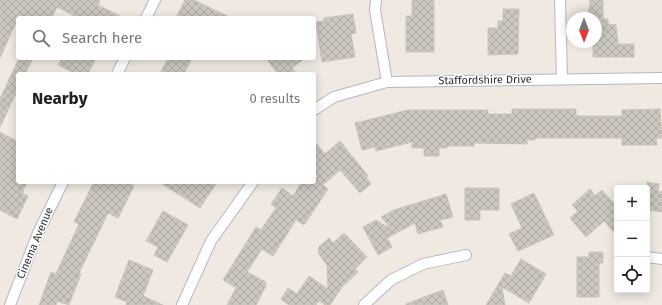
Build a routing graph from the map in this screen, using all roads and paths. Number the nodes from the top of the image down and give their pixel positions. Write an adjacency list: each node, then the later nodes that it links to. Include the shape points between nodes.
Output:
1 (155, 0): 4 (street)
2 (376, 0): 9 (street, via 375,10)
3 (560, 0): 8 (street)
4 (147, 16)
5 (125, 60): 6 (street)
6 (118, 72)
7 (662, 78): 8 (street, Staffordshire Drive)
8 (562, 79): 9 (street, Staffordshire Drive)
9 (387, 82): 10 (street, Staffordshire Drive, via 334,97)
10 (316, 109)
11 (62, 184): 16 (street, Cinema Avenue, via 38,233)
12 (252, 184): 17 (street, via 211,242)
13 (466, 255): 18 (street, via 423,264 391,280)
14 (650, 257): 15 (street)
15 (662, 259)
16 (10, 305)
17 (182, 305)
18 (364, 305)

